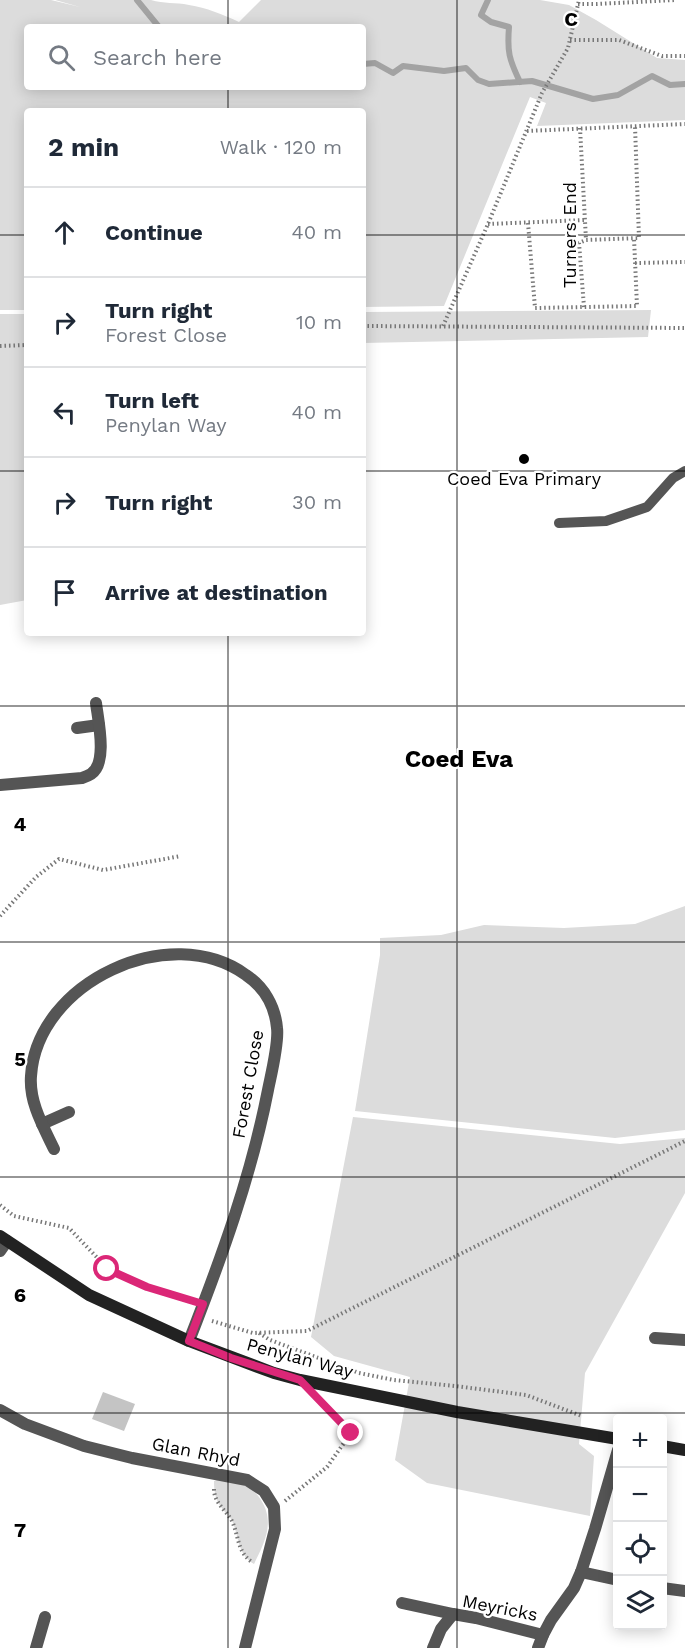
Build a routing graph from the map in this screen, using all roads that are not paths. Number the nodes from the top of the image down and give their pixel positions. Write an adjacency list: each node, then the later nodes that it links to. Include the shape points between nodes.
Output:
1 (685, 471): 2 (lane, via 673,478 647,507 606,521)
2 (559, 523)
3 (96, 703): 4 (street)
4 (99, 725): 5 (street); 6 (street, via 101,752 93,774)
5 (77, 728)
6 (0, 785)
7 (69, 1112): 8 (street)
8 (42, 1124): 9 (street, Forest Close); 13 (street, Forest Close, via 32,1095 31,1076 44,1030 79,990 100,976 138,960 184,955 234,967 266,994 278,1029 262,1121 220,1262)
9 (54, 1149)
10 (2, 1242): 13 (street, Penylan Way, via 89,1295)
11 (655, 1338): 12 (street)
12 (685, 1340)
13 (189, 1341): 15 (street, Penylan Way, via 300,1380)
14 (0, 1410): 28 (street, Glan Rhyd, via 25,1424 84,1446 247,1480 264,1491 274,1507 275,1529)
15 (613, 1438)
16 (667, 1447): 17 (street)
17 (685, 1450)
18 (613, 1467): 19 (street, Meyricks)
19 (581, 1572): 20 (street); 26 (street, Meyricks)
20 (613, 1579)
21 (667, 1589): 22 (street)
22 (685, 1591)
23 (402, 1603): 24 (street)
24 (453, 1614): 26 (street, Meyricks); 29 (street, Meyricks)
25 (45, 1617): 27 (street)
26 (543, 1635): 30 (street, Meyricks)
27 (36, 1648)
28 (244, 1648)
29 (433, 1648)
30 (538, 1648)

